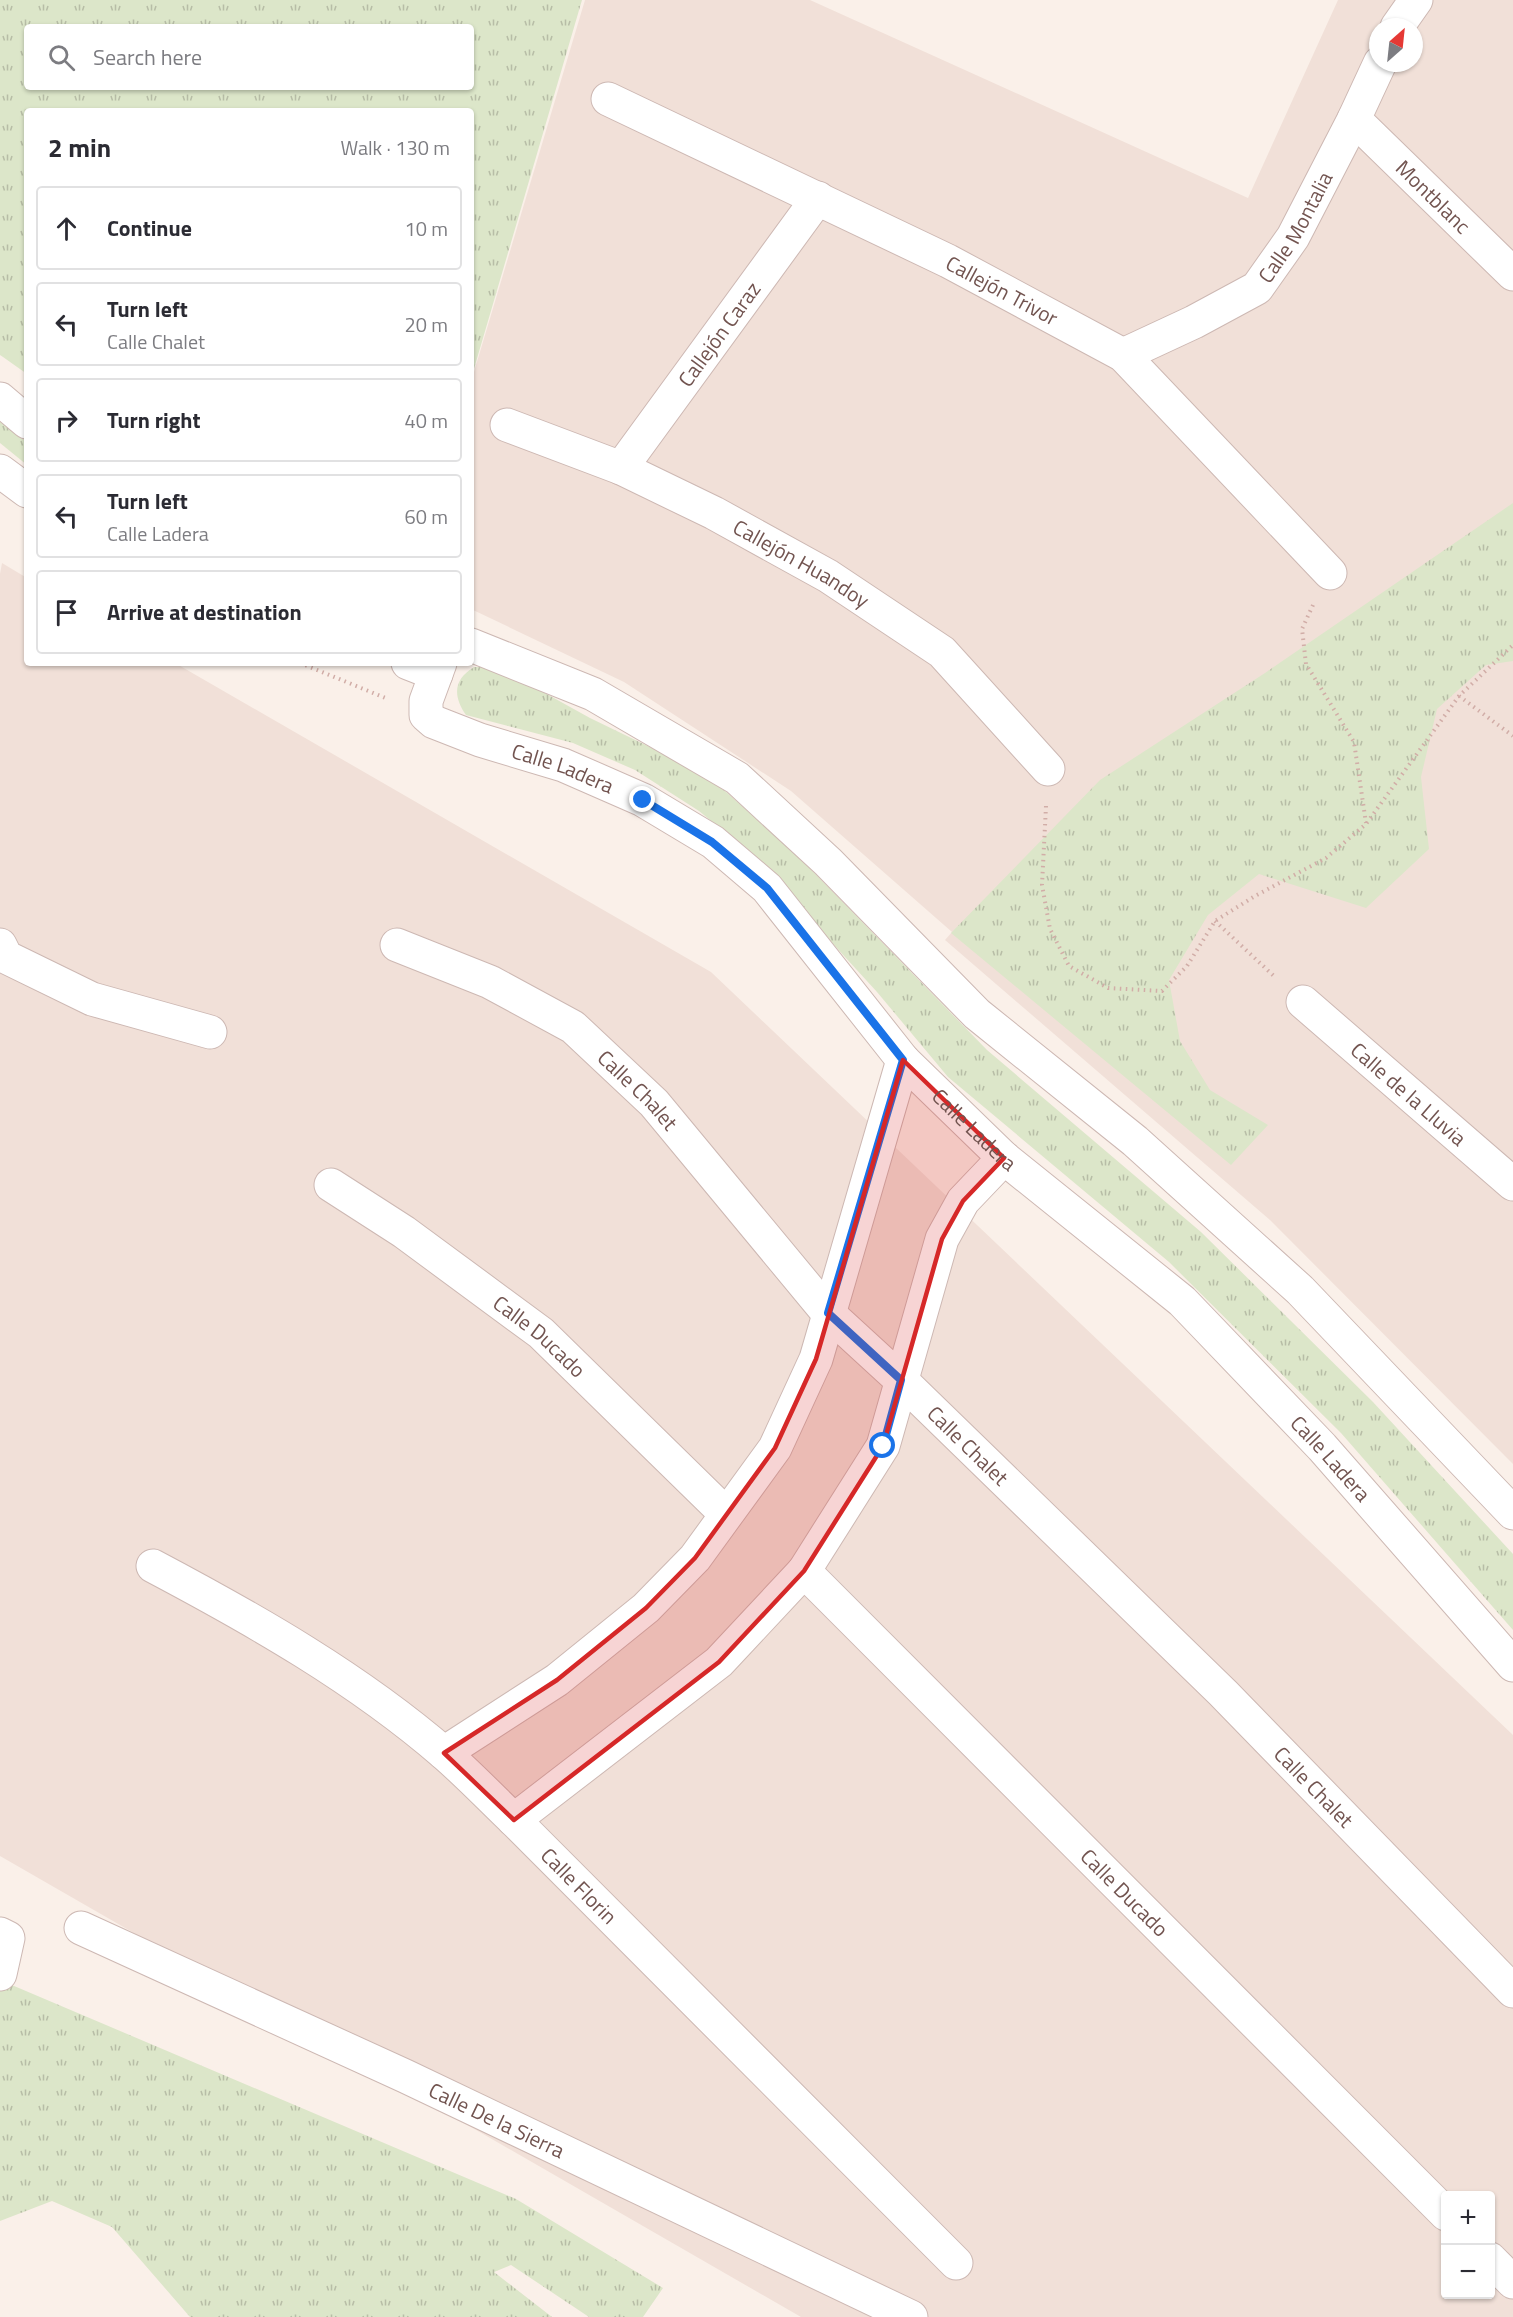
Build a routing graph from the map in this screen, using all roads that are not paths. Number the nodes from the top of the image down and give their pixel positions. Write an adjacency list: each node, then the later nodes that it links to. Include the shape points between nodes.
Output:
1 (1416, 0): 2 (street)
2 (1403, 18)
3 (1376, 72): 5 (street, Calle Montalia)
4 (608, 99): 6 (street, Callejón Trivor)
5 (1354, 119): 7 (street, Montblanc); 8 (street, Calle Montalia, via 1293,237 1257,288)
6 (818, 198): 8 (street, Callejón Trivor, via 948,261); 12 (street, Callejón Caraz)
7 (1513, 274)
8 (1122, 354): 15 (street, Callejón Trivor)
9 (0, 399): 10 (street)
10 (24, 419)
11 (507, 425): 12 (street, Callejón Huandoy)
12 (621, 468): 18 (street, Callejón Huandoy, via 714,513 828,576 942,652)
13 (0, 471): 14 (street)
14 (24, 489)
15 (1330, 573)
16 (474, 646): 29 (street, via 592,694 737,778 828,862 977,1014 1135,1141 1300,1290)
17 (428, 667): 23 (street, Calle Ladera, via 426,715 434,722 563,765 643,800 712,842 767,888)
18 (1048, 770)
19 (0, 945): 22 (street, via 6,957 92,999)
20 (397, 945): 27 (street, Calle Chalet, via 490,982 573,1027 654,1103)
21 (1303, 1002): 25 (street, Calle de la Lluvia)
22 (210, 1032)
23 (903, 1060): 24 (street, Calle Ladera); 27 (street)
24 (1004, 1158): 28 (street, via 963,1201 942,1239); 33 (street, Calle Ladera, via 1182,1301 1322,1447)
25 (1513, 1184)
26 (331, 1185): 30 (street, Calle Ducado, via 404,1232 541,1333)
27 (828, 1313): 28 (street, Calle Chalet); 30 (street, via 816,1359 775,1448)
28 (901, 1380): 32 (street, via 883,1446); 39 (street, Calle Chalet, via 1223,1693)
29 (1513, 1513)
30 (726, 1514): 34 (street, via 694,1558 646,1608 556,1680)
31 (153, 1566): 34 (street, Calle Florin, via 239,1611 356,1685)
32 (804, 1571): 35 (street, via 719,1662); 40 (street, Calle Ducado)
33 (1513, 1665)
34 (444, 1754): 35 (street, Calle Florin)
35 (514, 1820): 41 (street, Calle Florin)
36 (81, 1928): 44 (street, Calle De la Sierra, via 405,2076)
37 (4, 1936): 38 (street)
38 (0, 1974)
39 (1513, 1991)
40 (1441, 2209)
41 (956, 2263)
42 (1495, 2263): 43 (street)
43 (1513, 2282)
44 (911, 2317)

